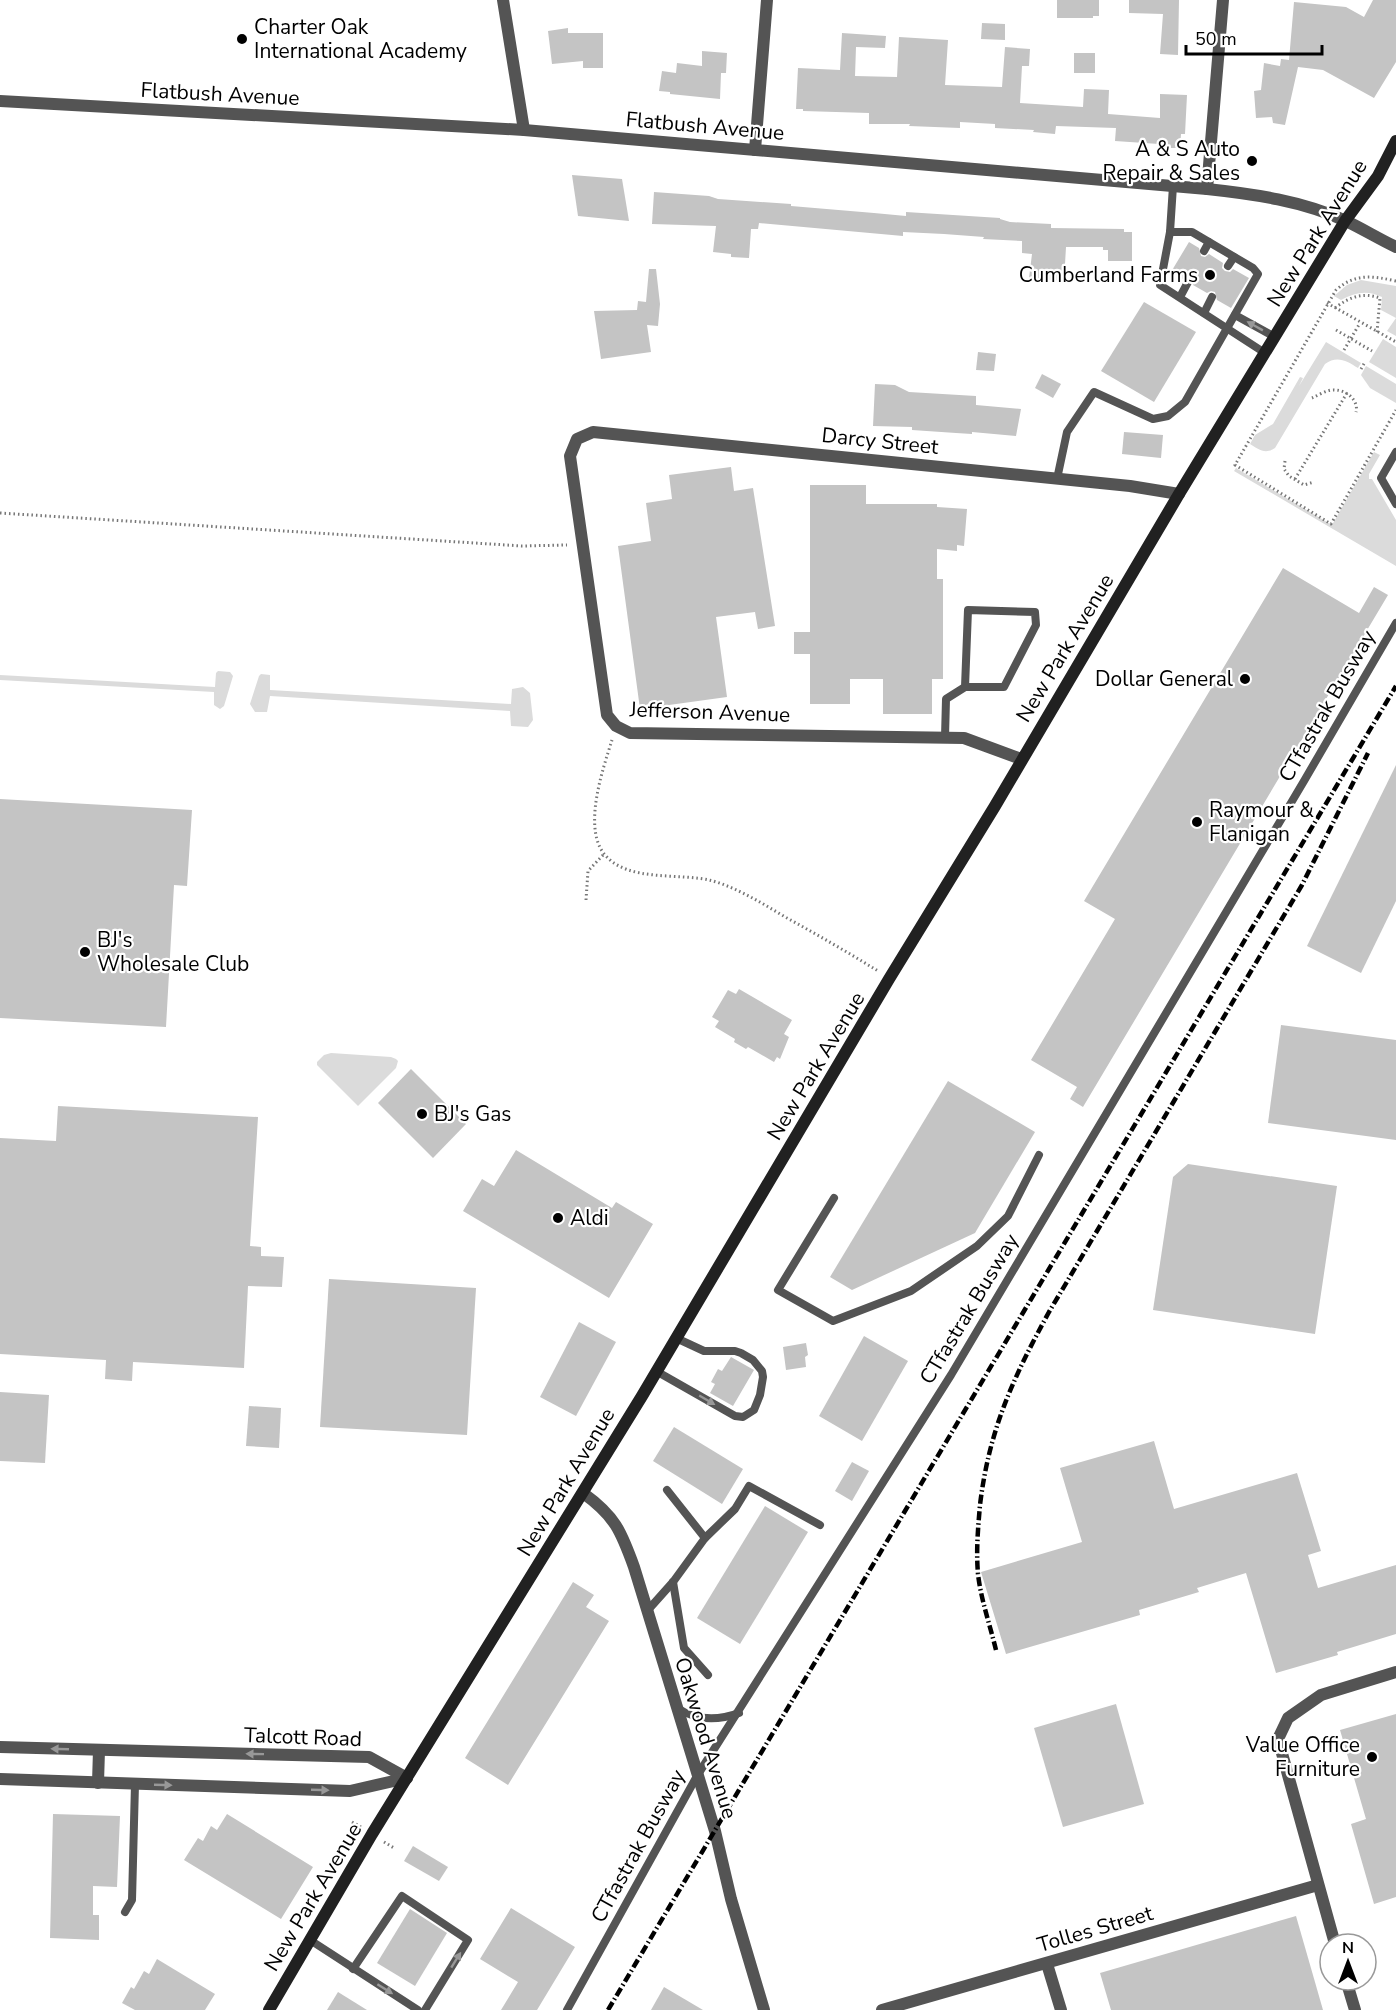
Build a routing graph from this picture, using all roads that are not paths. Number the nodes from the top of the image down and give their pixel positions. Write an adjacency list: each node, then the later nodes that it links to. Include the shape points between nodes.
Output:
1 (503, 0): 5 (street)
2 (767, 0): 7 (street)
3 (1223, 0): 9 (street)
4 (0, 101): 5 (street, Flatbush Avenue)
5 (524, 130): 7 (street, Flatbush Avenue)
6 (1396, 141): 10 (main road, New Park Avenue, via 1378,176)
7 (755, 150): 8 (street, Flatbush Avenue)
8 (1173, 186): 9 (street, Flatbush Avenue); 11 (lane)
9 (1207, 189): 10 (street, Flatbush Avenue, via 1299,205)
10 (1345, 221): 13 (street, Flatbush Avenue); 23 (main road, New Park Avenue)
11 (1170, 232): 12 (lane, via 1192,232); 18 (lane, via 1160,285)
12 (1209, 242): 14 (lane); 15 (lane)
13 (1396, 247)
14 (1204, 252)
15 (1234, 257): 16 (lane); 21 (lane, via 1258,274)
16 (1228, 266)
17 (1188, 282): 18 (lane)
18 (1180, 297): 20 (lane)
19 (1212, 297): 20 (lane)
20 (1204, 313): 22 (lane)
21 (1235, 315): 22 (lane); 23 (lane, one-way to 21)
22 (1227, 328): 24 (lane); 27 (lane, via 1185,402 1168,416 1153,419 1094,392 1067,432)
23 (1275, 337): 24 (main road, New Park Avenue)
24 (1265, 353): 28 (main road, New Park Avenue)
25 (577, 439): 27 (street, Darcy Street, via 593,432); 32 (street, Jefferson Avenue, via 570,456 607,715 616,726 630,733)
26 (1396, 452): 29 (lane, via 1382,478)
27 (1058, 479): 28 (street, Darcy Street)
28 (1179, 494): 33 (main road, New Park Avenue)
29 (1396, 504)
30 (1396, 623): 47 (lane, CTfastrak Busway, via 951,1375)
31 (965, 687): 31 (lane, via 968,610 1035,612 1036,625 1004,687); 32 (lane, via 946,699)
32 (945, 737): 33 (street, Jefferson Avenue, via 964,738)
33 (1021, 759): 36 (main road, New Park Avenue)
34 (1039, 1155): 35 (lane, via 1008,1216 977,1246 911,1291 833,1321 778,1290)
35 (834, 1198)
36 (676, 1338): 37 (main road, New Park Avenue); 37 (lane, one-way to 36, via 735,1416 743,1417 754,1410 763,1377 753,1360 735,1351 704,1351)
37 (656, 1371): 39 (main road, New Park Avenue)
38 (666, 1490): 41 (lane)
39 (583, 1493): 43 (street, Oakwood Avenue, via 613,1520); 51 (main road, New Park Avenue)
40 (820, 1525): 41 (lane, via 749,1486 735,1509)
41 (705, 1538): 42 (lane)
42 (673, 1582): 43 (lane); 45 (lane, via 684,1648)
43 (648, 1610): 46 (street, Oakwood Avenue)
44 (1396, 1672): 55 (street, via 1321,1695 1288,1718 1278,1740)
45 (708, 1675)
46 (677, 1708): 47 (lane, via 714,1719); 50 (street, Oakwood Avenue)
47 (739, 1713): 50 (lane, CTfastrak Busway)
48 (0, 1747): 49 (street, Talcott Road, one-way to 48)
49 (99, 1750): 51 (street, Talcott Road, one-way to 49, via 369,1757); 53 (street)
50 (697, 1776): 65 (lane, CTfastrak Busway); 66 (street, Oakwood Avenue)
51 (407, 1778): 54 (street, one-way to 51, via 350,1791); 58 (main road, New Park Avenue)
52 (0, 1779): 53 (street)
53 (98, 1783): 54 (street)
54 (135, 1784): 56 (lane, via 132,1900)
55 (1318, 1885): 57 (street); 59 (street, Tolles Street)
56 (125, 1912)
57 (1332, 1932)
58 (309, 1941): 60 (lane); 62 (main road, New Park Avenue)
59 (1047, 1964): 67 (street, Tolles Street); 68 (street)
60 (352, 1969): 63 (lane, one-way to 63); 64 (lane, one-way to 60, via 468,1940 402,1896)
61 (1350, 1992): 69 (street)
62 (268, 2010)
63 (418, 2010)
64 (425, 2010)
65 (567, 2010)
66 (764, 2010)
67 (882, 2010)
68 (1061, 2010)
69 (1355, 2010)

